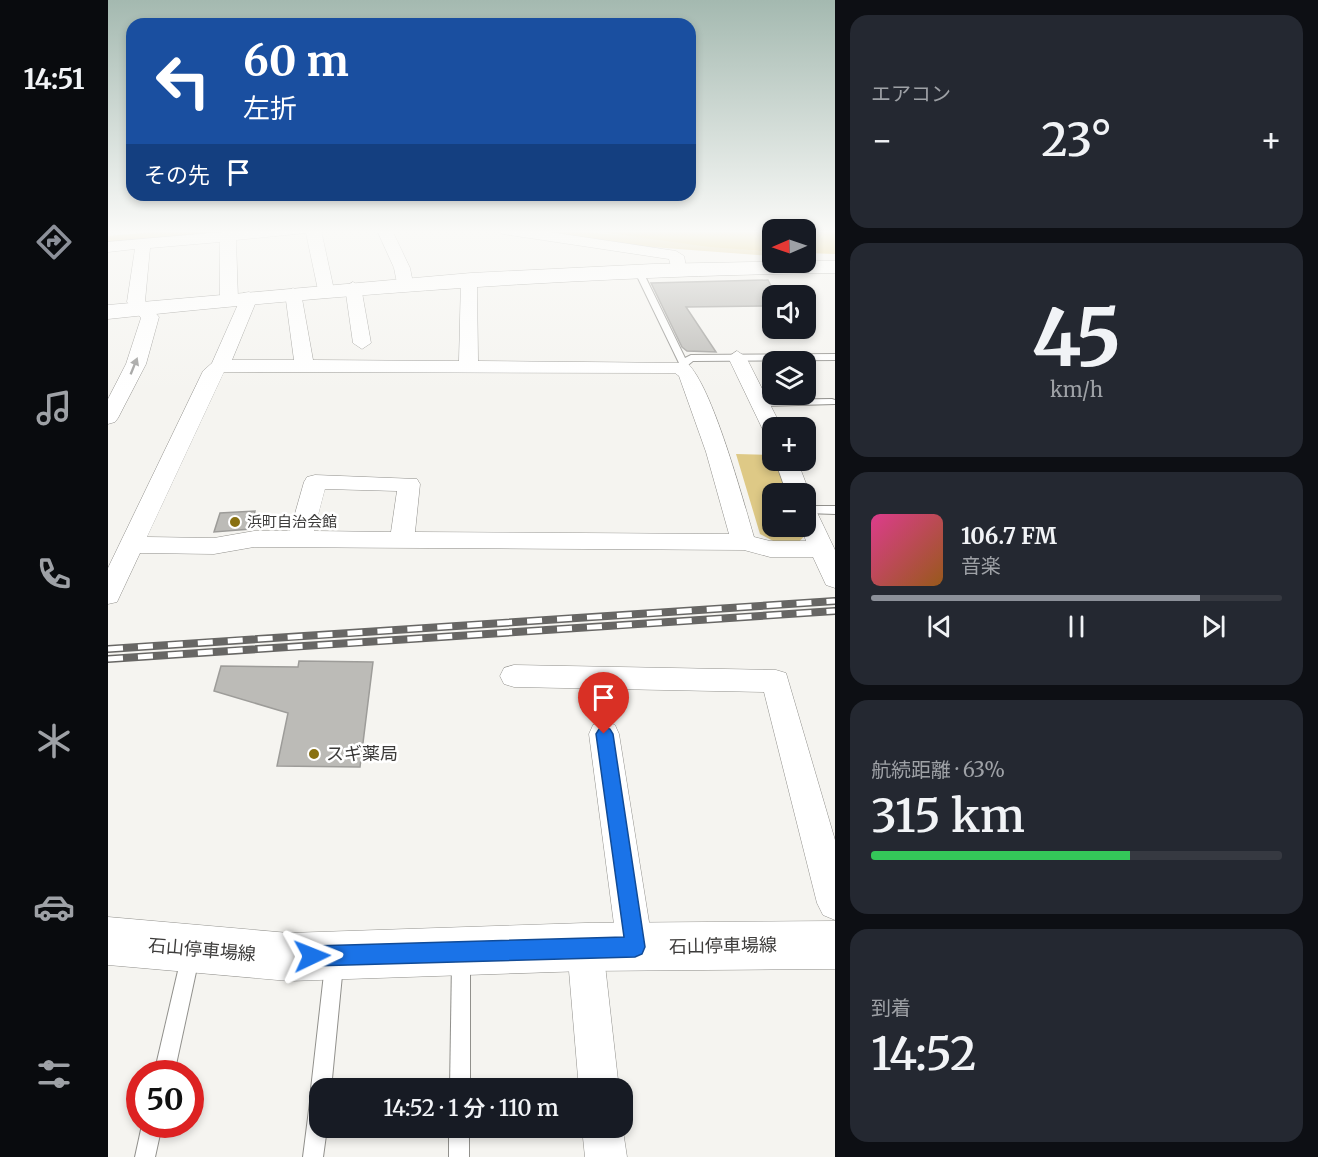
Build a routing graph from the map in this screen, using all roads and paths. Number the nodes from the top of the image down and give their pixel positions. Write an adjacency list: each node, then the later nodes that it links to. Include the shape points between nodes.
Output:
1 (138, 284): 11 (street, via 136,302)
2 (236, 284): 10 (street)
3 (325, 284): 8 (street)
4 (392, 284): 7 (main road)
5 (469, 284): 19 (street)
6 (645, 284): 16 (lane)
7 (353, 287): 8 (main road); 13 (street)
8 (326, 290): 9 (main road)
9 (293, 293): 10 (main road); 18 (street)
10 (239, 298): 11 (main road); 17 (street)
11 (143, 308): 12 (main road); 23 (street, one-way to 11, via 136,364 150,317)
12 (108, 312)
13 (362, 343)
14 (737, 357): 15 (lane); 16 (lane, via 691,358); 21 (street)
15 (835, 357)
16 (682, 364): 19 (street); 29 (street, via 717,452)
17 (220, 366): 18 (street); 30 (street, via 213,371)
18 (305, 367): 19 (street)
19 (468, 367)
20 (832, 402): 21 (lane)
21 (759, 403): 22 (street)
22 (766, 417)
23 (108, 418)
24 (816, 510): 25 (lane)
25 (835, 510)
26 (816, 531): 31 (street)
27 (300, 540): 28 (street); 28 (street, via 315,482 409,484); 30 (street, via 254,539 214,546)
28 (402, 541): 29 (street)
29 (744, 542): 31 (street)
30 (131, 545): 32 (street)
31 (830, 561)
32 (108, 595)
33 (513, 676): 35 (street, via 776,681)
34 (604, 734): 39 (street)
35 (835, 903)
36 (108, 941): 40 (main road, 石山停車場線)
37 (835, 945): 39 (main road, 石山停車場線)
38 (585, 947): 39 (main road, 石山停車場線); 41 (main road, 石山停車場線); 46 (street)
39 (635, 947)
40 (191, 949): 42 (main road, 石山停車場線, via 289,957); 43 (lane)
41 (461, 951): 42 (main road, 石山停車場線); 45 (lane)
42 (335, 956): 44 (lane)
43 (167, 1060)
44 (322, 1078)
45 (460, 1078)
46 (598, 1078)
47 (150, 1138): 51 (lane)
48 (316, 1138): 52 (lane)
49 (459, 1138): 53 (lane)
50 (604, 1138): 54 (street)
51 (145, 1157)
52 (314, 1157)
53 (459, 1157)
54 (606, 1157)

